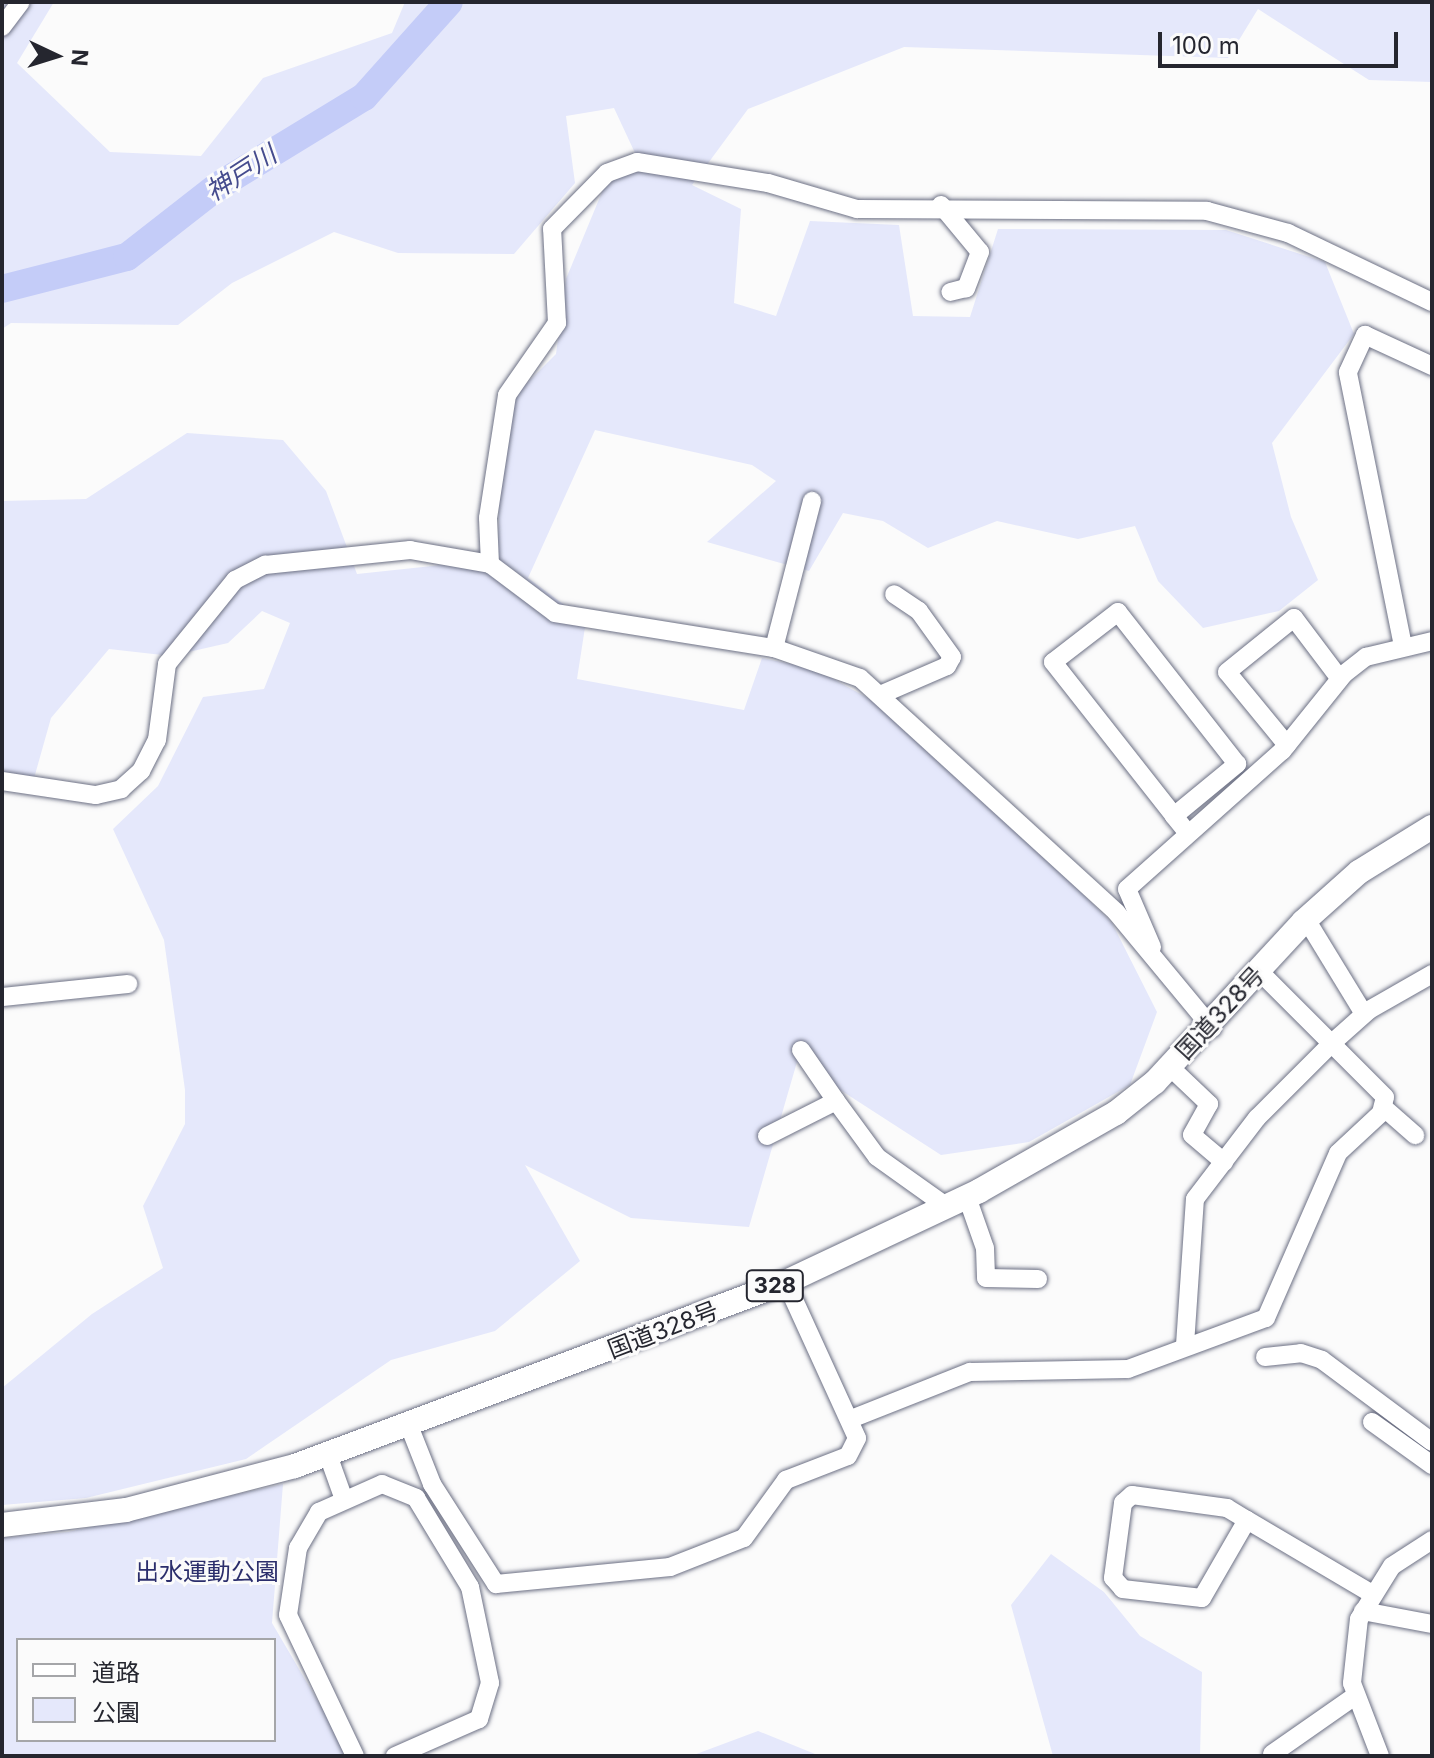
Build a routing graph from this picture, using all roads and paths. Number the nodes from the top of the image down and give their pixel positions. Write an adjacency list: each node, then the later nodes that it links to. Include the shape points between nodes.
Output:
1 (21, 2): 2 (street)
2 (2, 27)
3 (941, 205): 4 (street, via 980,252 976,275); 5 (street, via 1207,211 1288,233); 8 (street, via 857,209 677,165 637,162 607,173 552,229 557,323 507,395 488,518)
4 (950, 292)
5 (1432, 302)
6 (1432, 366): 11 (street, via 1365,335 1348,372)
7 (812, 501): 12 (street)
8 (490, 564): 12 (street, via 555,613); 16 (street, via 410,550 265,565 235,580 167,664 157,740 141,771 121,789 96,795)
9 (894, 594): 14 (street, via 919,611 952,657)
10 (1432, 641): 11 (street)
11 (1403, 646): 13 (street, via 1366,657)
12 (774, 648): 14 (street, via 837,664)
13 (1340, 679): 15 (street); 15 (street, via 1294,618 1227,672)
14 (880, 695): 21 (street, via 1079,875)
15 (1287, 745): 19 (street)
16 (2, 781)
17 (1174, 816): 17 (street, via 1053,662 1118,612 1237,764); 19 (street)
18 (1432, 827): 20 (highway, 国道328号 / 328, via 1359,872)
19 (1187, 832): 21 (street, via 1127,889)
20 (1306, 919): 22 (highway, 国道328号 / 328); 26 (street)
21 (1155, 957): 27 (street)
22 (1260, 972): 27 (highway, 国道328号 / 328); 28 (street)
23 (1432, 974): 26 (street)
24 (128, 984): 25 (street)
25 (2, 997)
26 (1364, 1014): 28 (street)
27 (1212, 1028): 30 (highway, 国道328号 / 328)
28 (1332, 1043): 32 (street, via 1385,1097); 35 (street)
29 (801, 1050): 31 (street)
30 (1170, 1067): 35 (street, via 1209,1104 1192,1135); 36 (highway, 国道328号 / 328, via 1116,1113)
31 (836, 1101): 34 (street); 36 (street, via 877,1157)
32 (1383, 1107): 33 (street); 39 (street, via 1338,1153 1266,1318)
33 (1415, 1135)
34 (767, 1136)
35 (1224, 1162): 39 (street, via 1195,1199 1187,1233)
36 (957, 1202): 37 (street, via 985,1248 986,1278); 38 (highway, 国道328号 / 328)
37 (1038, 1279)
38 (786, 1282): 41 (street); 43 (highway, 国道328号 / 328)
39 (1185, 1345): 41 (street, via 1128,1369 970,1372)
40 (1265, 1357): 44 (street, via 1301,1353 1322,1360)
41 (851, 1419): 43 (street, via 857,1438 848,1456 786,1480 744,1538 670,1567 510,1586 496,1584 467,1542 432,1484)
42 (1372, 1422): 46 (street)
43 (408, 1423): 45 (highway, 国道328号 / 328)
44 (1432, 1442)
45 (328, 1455): 47 (street); 49 (highway, 国道328号 / 328, via 126,1510)
46 (1432, 1465)
47 (343, 1497): 56 (street, via 319,1512 298,1548 288,1615); 57 (street, via 382,1484 416,1498 470,1587 490,1683 479,1719)
48 (1247, 1520): 48 (street, via 1227,1508 1132,1495 1123,1503 1113,1578 1123,1589 1202,1598); 51 (street)
49 (2, 1525)
50 (1432, 1540): 51 (street, via 1392,1566)
51 (1372, 1594): 52 (street)
52 (1363, 1611): 53 (street); 54 (street, via 1353,1650)
53 (1432, 1624)
54 (1355, 1696): 55 (street); 58 (street)
55 (1272, 1754)
56 (355, 1756)
57 (395, 1756)
58 (1379, 1756)

